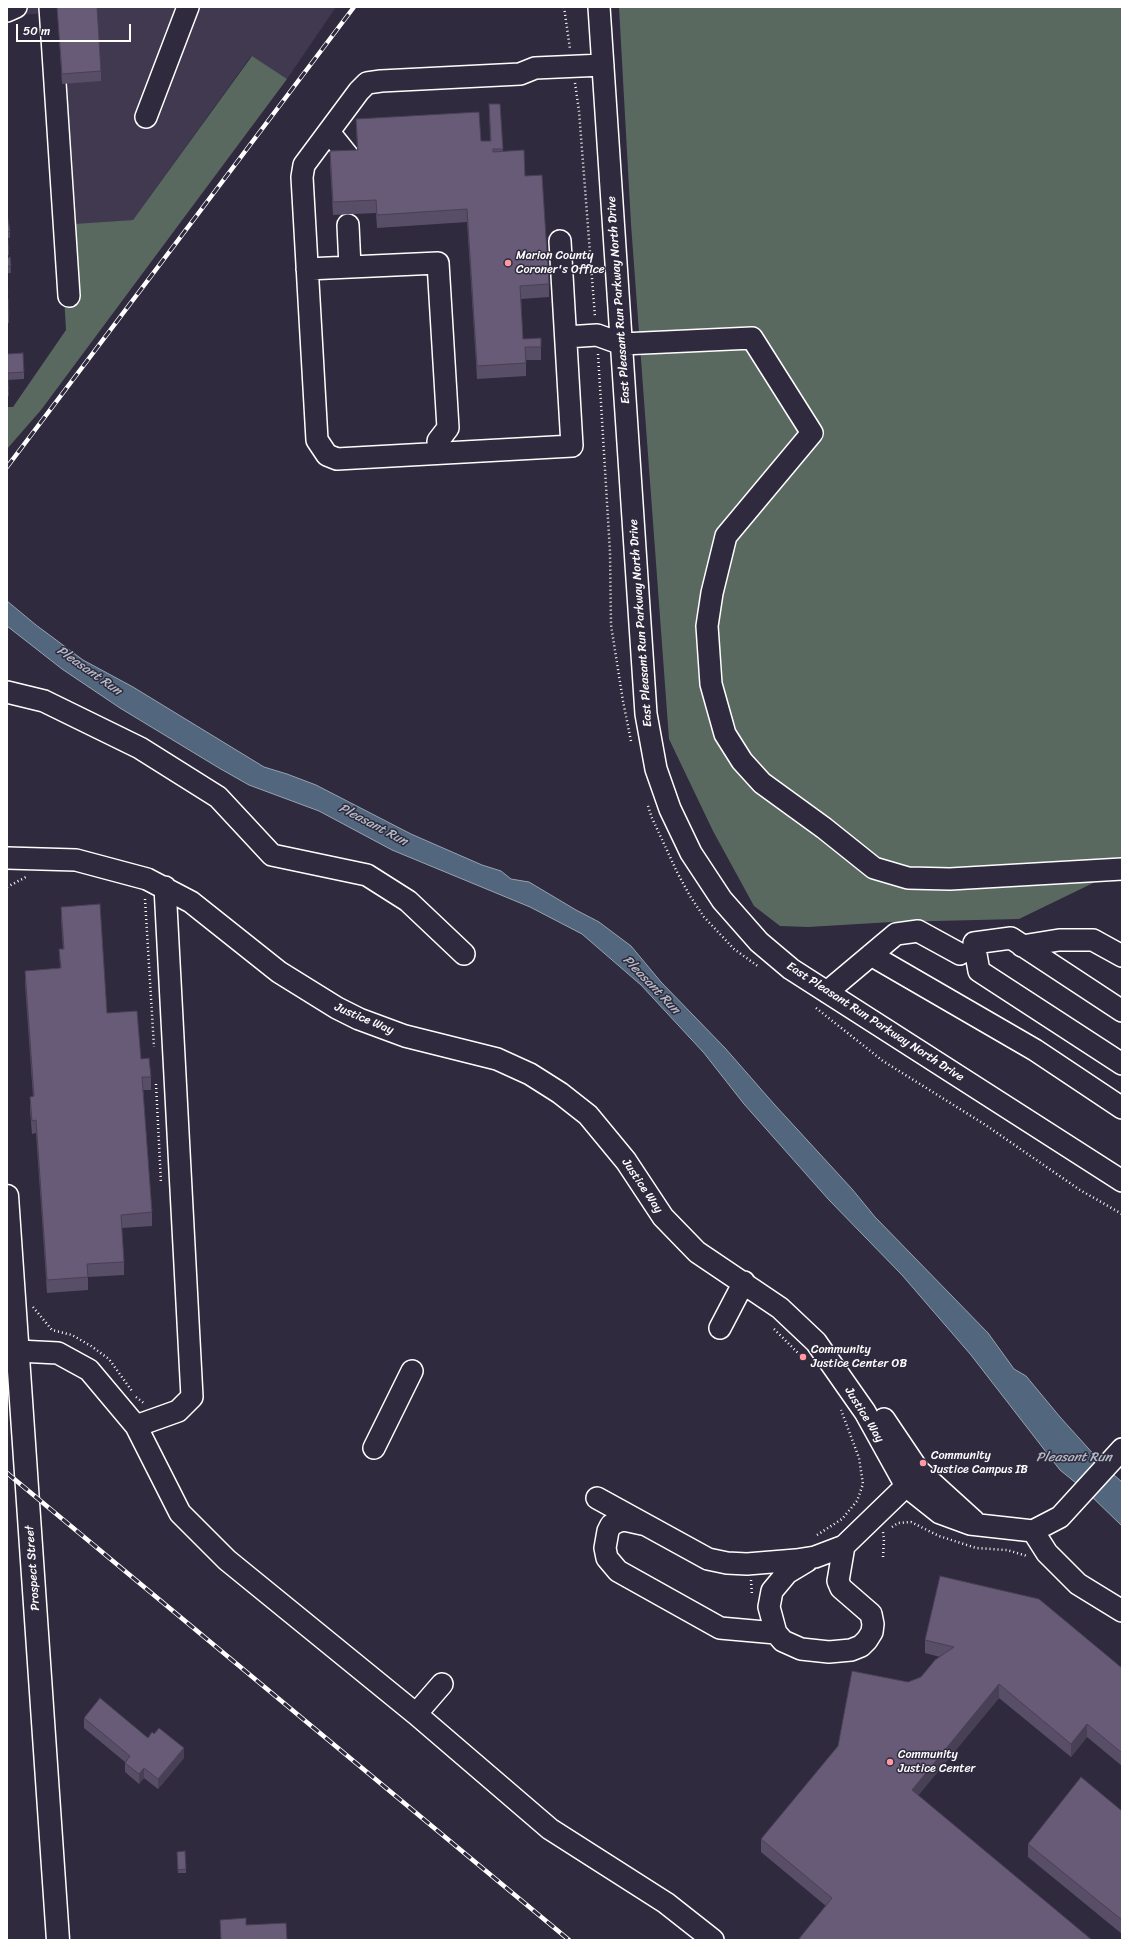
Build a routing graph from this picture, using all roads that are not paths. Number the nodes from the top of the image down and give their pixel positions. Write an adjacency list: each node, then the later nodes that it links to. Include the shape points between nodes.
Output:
1 (16, 7): 5 (street)
2 (50, 7): 14 (street)
3 (188, 7): 7 (street)
4 (599, 7): 6 (street, East Pleasant Run Parkway North Drive)
5 (7, 11)
6 (603, 65): 8 (street, via 535,68 520,74 367,83); 16 (street, East Pleasant Run Parkway North Drive)
7 (146, 117)
8 (329, 132): 9 (street, via 349,157); 13 (street, via 304,165 302,177)
9 (349, 164)
10 (348, 225): 12 (street)
11 (560, 241): 15 (street)
12 (350, 267): 13 (street); 17 (street, via 438,263 448,428 438,440)
13 (308, 269): 17 (street, via 318,440 327,455 337,459)
14 (69, 296)
15 (566, 338): 16 (street, via 597,335); 17 (street, via 572,446)
16 (622, 344): 20 (street, via 752,338 812,432 726,536 707,626 711,684 725,734 742,761 762,783 874,868 908,878 950,879); 27 (street, East Pleasant Run Parkway North Drive, via 646,714 660,783 691,853 722,900 759,942 792,969)
17 (439, 453)
18 (7, 692): 23 (street, via 44,701 140,748 218,797 272,855 367,875 408,901)
19 (7, 858): 21 (street, Justice Way, via 76,860 147,879)
20 (1122, 868)
21 (165, 887): 33 (street, Justice Way, via 191,902 279,972 337,1008 405,1036 497,1059 530,1074 560,1093 588,1115 626,1162 663,1217 692,1247); 38 (street, via 192,1397 178,1411)
22 (1022, 946): 26 (street, via 1059,940 1093,940); 28 (street); 29 (street, via 1011,938 974,943 979,971)
23 (464, 954)
24 (960, 954): 25 (street, via 918,931 896,934)
25 (872, 955): 27 (street); 30 (street, via 1035,1050)
26 (1122, 956)
27 (827, 992): 31 (street, East Pleasant Run Parkway North Drive)
28 (1122, 1010)
29 (1122, 1064)
30 (1122, 1108)
31 (1122, 1181)
32 (7, 1196): 35 (main road, Prospect Street)
33 (744, 1282): 34 (street); 37 (street, Justice Way, via 780,1308 816,1342)
34 (720, 1328)
35 (18, 1351): 38 (street, via 58,1353 89,1370); 54 (main road, Prospect Street)
36 (412, 1371): 39 (street)
37 (842, 1395): 41 (street, Justice Way, via 865,1412); 43 (street, via 869,1398 919,1470)
38 (136, 1426): 53 (street, via 180,1513 226,1560)
39 (374, 1448)
40 (1122, 1449): 45 (street, via 1060,1517)
41 (906, 1486): 43 (street, Justice Way, via 940,1513); 46 (street)
42 (597, 1498): 44 (street)
43 (977, 1524): 45 (street, Justice Way)
44 (646, 1525): 47 (street, via 708,1559 727,1563 771,1563); 51 (street, via 624,1520 611,1525 605,1548 607,1558 618,1571 720,1628)
45 (1033, 1531): 50 (street, via 1047,1553 1078,1584)
46 (844, 1546): 47 (street); 49 (street)
47 (813, 1548): 48 (street)
48 (795, 1569): 49 (street, via 818,1571); 51 (street, via 778,1583 769,1600 770,1616)
49 (838, 1581): 51 (street, via 840,1588 871,1614 872,1632 861,1646 839,1652 812,1651 792,1646)
50 (1122, 1611)
51 (776, 1633)
52 (442, 1684): 53 (street)
53 (416, 1714): 55 (street, via 550,1829 666,1903)
54 (58, 1940)
55 (713, 1940)

